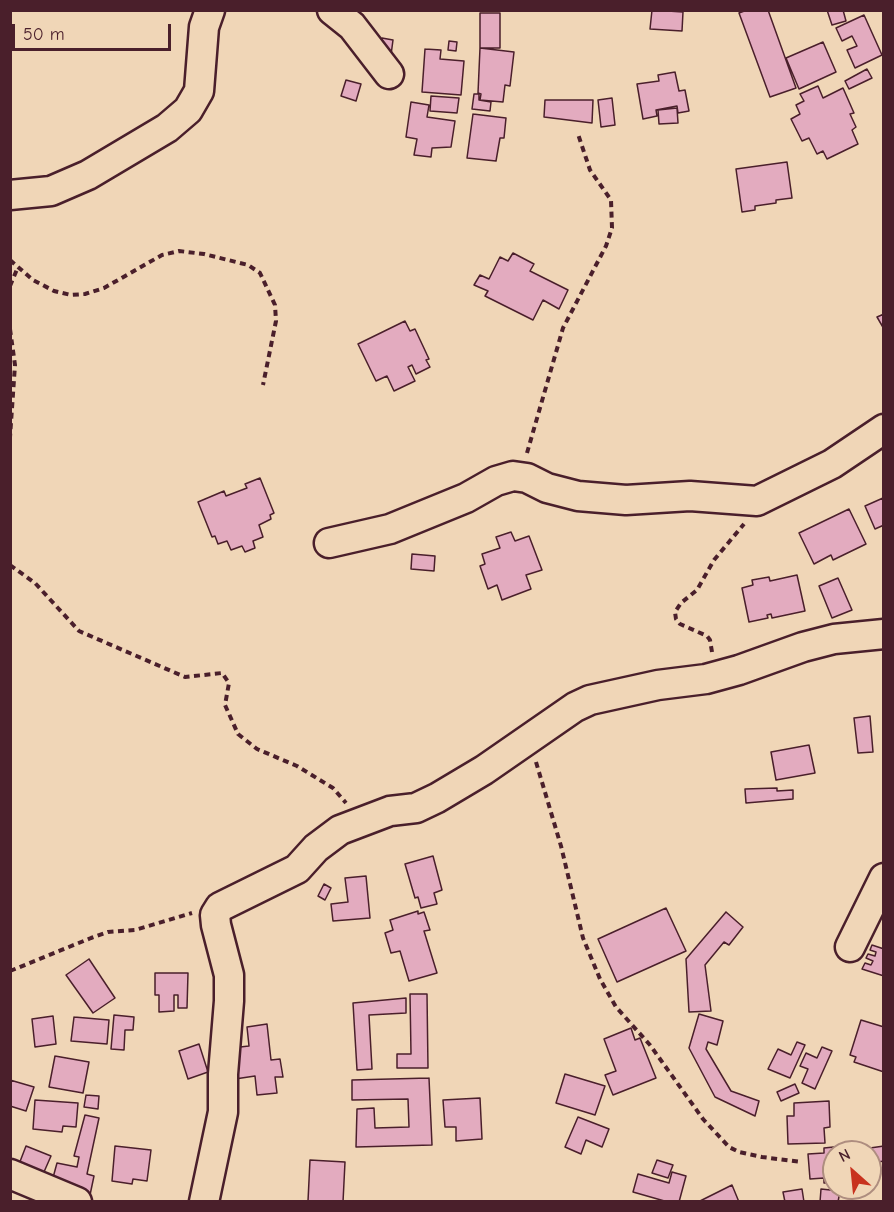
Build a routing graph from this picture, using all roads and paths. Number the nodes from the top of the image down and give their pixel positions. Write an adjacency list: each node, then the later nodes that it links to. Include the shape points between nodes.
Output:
1 (210, 10): 5 (street, via 204,27 199,91 188,110 167,128 88,175 51,191)
2 (332, 10): 3 (street, via 352,26)
3 (389, 74)
4 (578, 134): 13 (path, via 590,170 611,200 612,228 563,328)
5 (10, 195)
6 (10, 260): 7 (path)
7 (18, 266): 8 (path); 10 (path, via 33,280 71,295 104,288 162,255 179,251 248,265 260,273 275,305 276,321)
8 (10, 286)
9 (10, 329): 12 (path, via 15,365)
10 (263, 385)
11 (884, 429): 14 (street, via 832,464)
12 (10, 436)
13 (521, 477): 14 (street, via 578,496 626,500 690,496); 15 (street, via 496,481 466,498 390,529)
14 (757, 501): 18 (path, via 697,590 675,612 680,624 710,640 712,662)
15 (329, 543)
16 (10, 565): 20 (path, via 35,583 79,632 185,677 222,673 229,683 225,705 238,734 257,749 297,766 333,788)
17 (881, 642): 18 (street, via 834,639)
18 (706, 679): 19 (street, via 590,700)
19 (530, 738): 20 (street, via 437,798 416,808 390,811); 25 (path, via 583,938 616,1007 729,1147)
20 (364, 821): 22 (street, via 340,830 297,869)
21 (884, 878): 23 (street)
22 (220, 907): 24 (path, via 135,930 108,932); 28 (street, via 216,925 229,975 224,1112)
23 (850, 947)
24 (10, 971)
25 (801, 1162)
26 (10, 1174): 27 (street)
27 (77, 1202)
28 (204, 1202)

